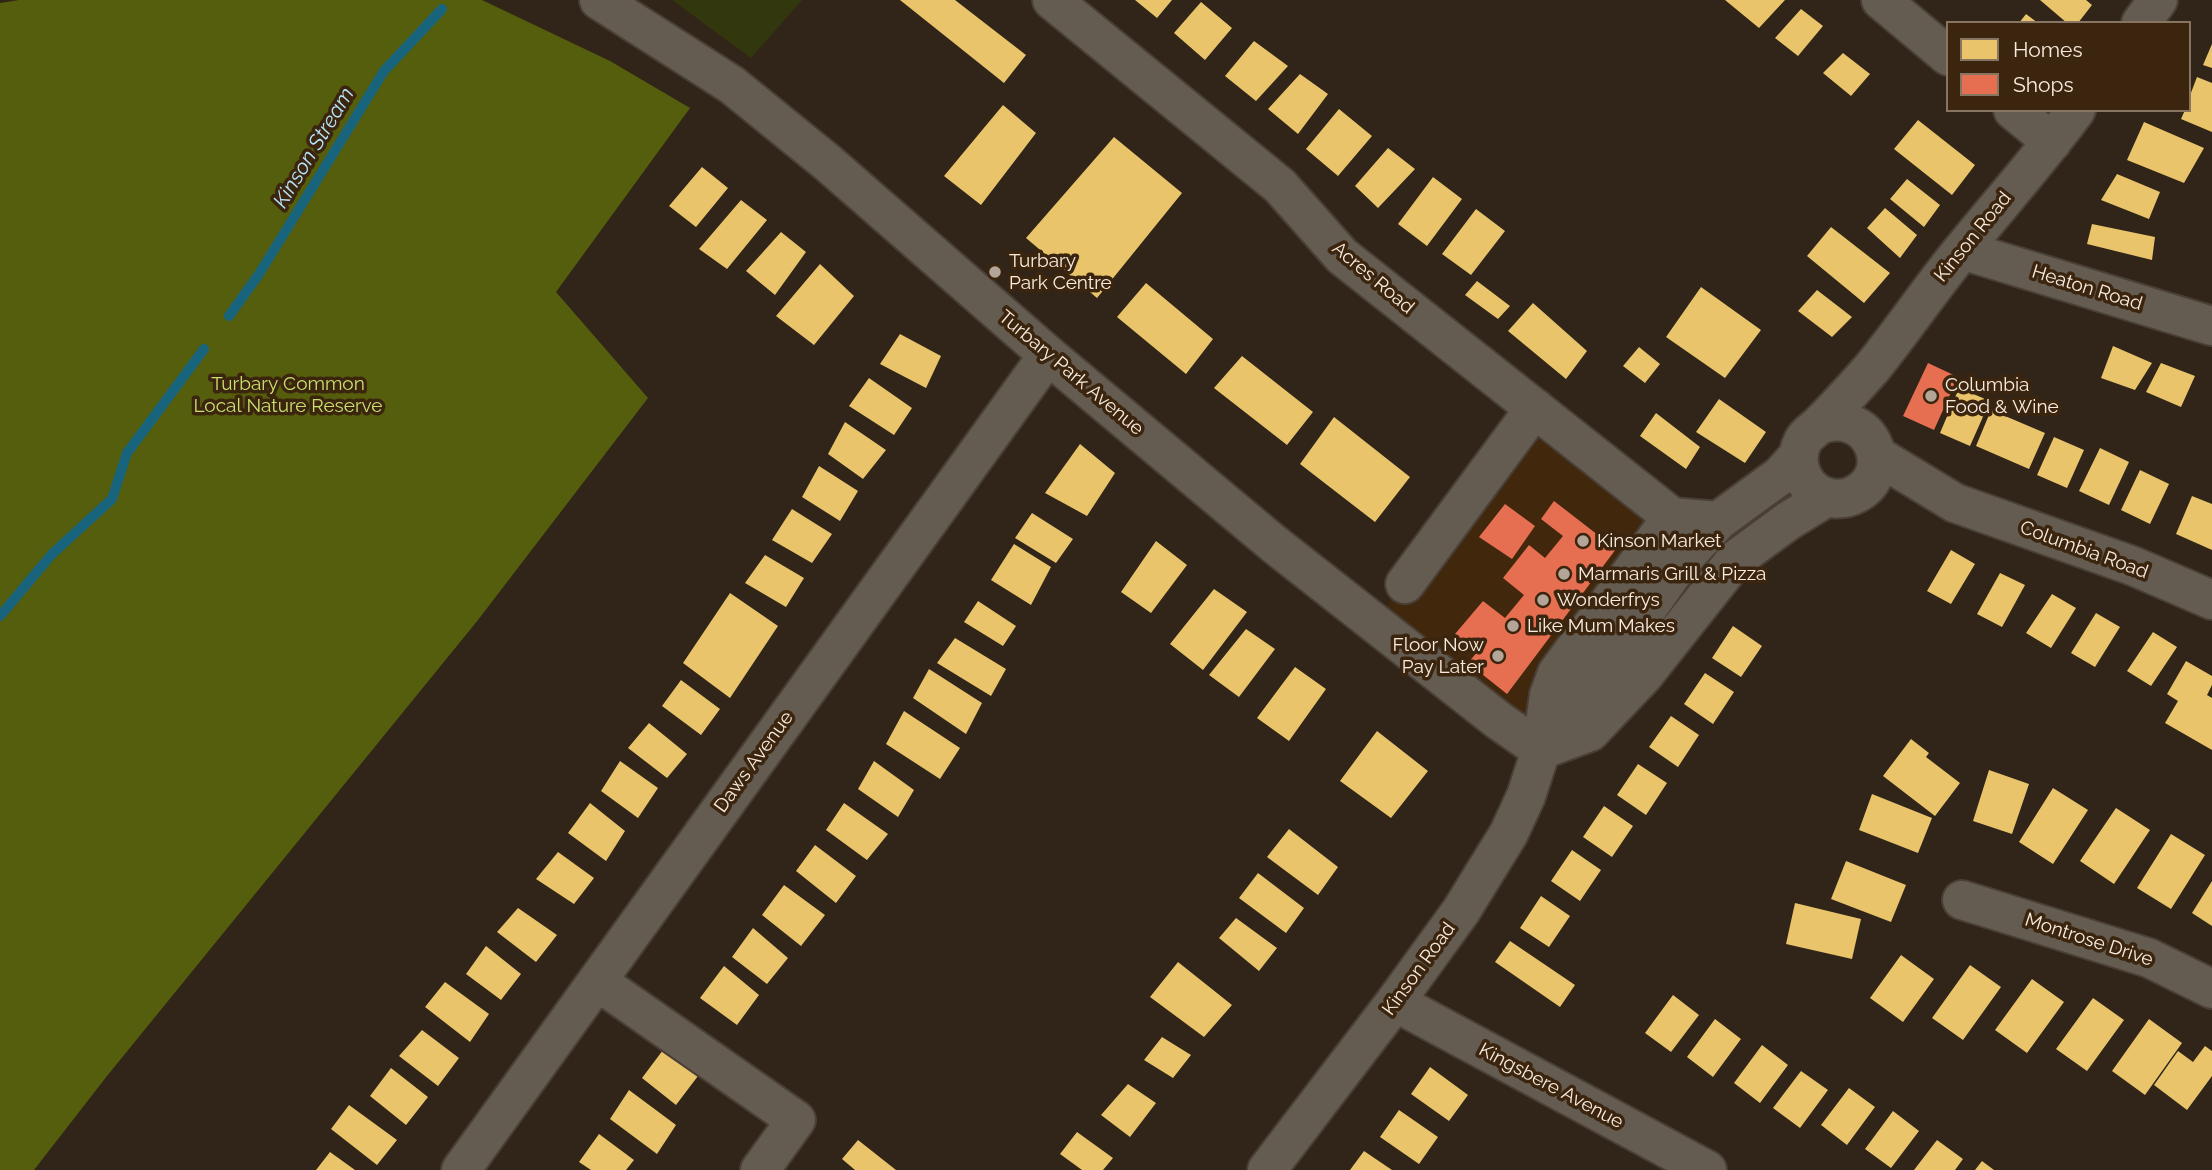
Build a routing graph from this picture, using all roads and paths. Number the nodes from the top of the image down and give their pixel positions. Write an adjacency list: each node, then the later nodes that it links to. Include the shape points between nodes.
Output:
1 (599, 0): 12 (street, Turbary Park Avenue, via 732,85)
2 (1052, 0): 14 (street, Acres Road, via 1280,187 1342,257)
3 (1881, 0): 6 (street)
4 (2158, 0): 5 (street)
5 (2142, 21)
6 (1946, 54)
7 (2015, 112): 9 (street)
8 (2074, 112): 9 (street, Kinson Road)
9 (2052, 142): 10 (street, Kinson Road)
10 (1962, 250): 11 (street, Heaton Road); 13 (street, Kinson Road)
11 (2212, 326)
12 (1048, 355): 24 (street, Turbary Park Avenue, via 1274,544); 26 (street, Daws Avenue)
13 (1873, 366): 15 (street, Kinson Road); 16 (street, via 1869,407)
14 (1535, 408): 19 (street, Acres Road); 22 (street)
15 (1809, 440): 16 (street, via 1831,421 1842,421 1854,424); 17 (street, via 1799,467 1807,485 1815,492); 20 (street, Kinson Road, via 1781,475)
16 (1874, 447): 17 (street, via 1871,481); 18 (street, Columbia Road)
17 (1841, 496): 18 (street, Columbia Road, via 1886,494); 24 (street, via 1788,521 1735,560 1644,674 1590,732)
18 (1955, 503): 23 (street, Columbia Road, via 2133,566)
19 (1672, 517): 20 (street); 21 (street); 24 (street, via 1557,673)
20 (1718, 521): 21 (street, Kinson Road)
21 (1682, 560): 24 (street, Kinson Road)
22 (1405, 584)
23 (2212, 600)
24 (1541, 750): 28 (street, Kinson Road, via 1509,833 1461,911)
25 (1962, 900): 27 (street, Montrose Drive, via 2149,958)
26 (597, 981): 29 (street, Daws Avenue); 30 (street, via 796,1120)
27 (2212, 989)
28 (1395, 1002): 31 (street, Kinson Road); 32 (street, Kingsbere Avenue)
29 (461, 1170)
30 (760, 1170)
31 (1267, 1170)
32 (1707, 1170)

